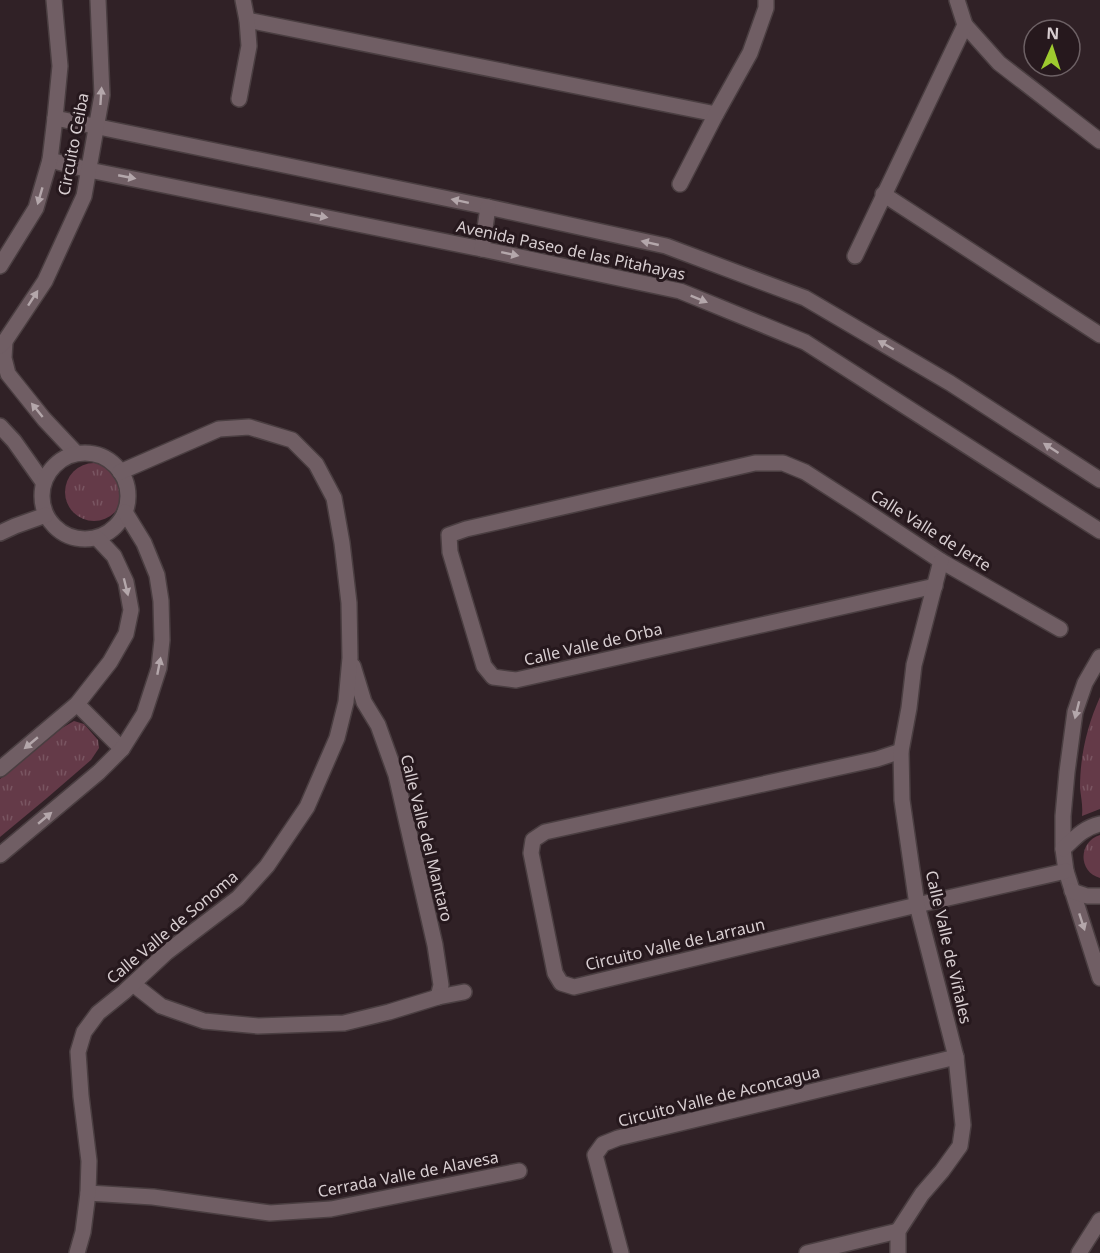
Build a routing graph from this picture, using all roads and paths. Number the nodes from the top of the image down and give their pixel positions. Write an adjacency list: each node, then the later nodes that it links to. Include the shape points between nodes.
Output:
1 (54, 0): 10 (street, Circuito Ceiba, via 60,66)
2 (98, 0): 11 (street, Circuito Ceiba, one-way to 2, via 102,95)
3 (243, 0): 6 (street)
4 (766, 0): 9 (street, via 750,53)
5 (957, 0): 7 (street)
6 (247, 20): 8 (street, via 249,46); 9 (street)
7 (966, 26): 12 (street, via 999,63); 16 (street)
8 (239, 99)
9 (716, 114): 15 (street)
10 (55, 118): 11 (street, Avenida Paseo de las Pitahayas); 13 (street, Circuito Ceiba)
11 (96, 126): 14 (street, Circuito Ceiba); 17 (street, Avenida Paseo de las Pitahayas, one-way to 11)
12 (1100, 141)
13 (50, 160): 14 (street, Avenida Paseo de las Pitahayas); 20 (street, Circuito Ceiba, one-way to 20, via 36,208)
14 (89, 170): 18 (street, Avenida Paseo de las Pitahayas, one-way to 18); 22 (street, Circuito Ceiba, one-way to 14, via 45,281 84,196)
15 (680, 184)
16 (883, 194): 19 (street); 21 (street)
17 (488, 207): 18 (street); 27 (street, Avenida Paseo de las Pitahayas, one-way to 17, via 950,383 805,298 666,246)
18 (482, 249): 31 (street, Avenida Paseo de las Pitahayas, one-way to 31, via 680,291 805,342)
19 (855, 256)
20 (0, 266)
21 (1100, 335)
22 (3, 343): 24 (street, one-way to 22, via 8,374)
23 (0, 426): 28 (street)
24 (76, 453): 26 (street, via 101,456); 28 (street, via 62,459)
25 (783, 463): 34 (street, Calle Valle de Jerte, via 805,472); 35 (street, Calle Valle de Orba, via 755,463 449,536 450,552 484,666 493,677 516,680)
26 (120, 472): 29 (street, via 127,486); 37 (street, Calle Valle de Sonoma, via 219,429 249,427 292,440 316,464 334,498 349,603)
27 (1100, 480)
28 (43, 482): 30 (street, via 41,498)
29 (125, 512): 33 (street, via 115,526); 40 (street, one-way to 29, via 144,714 159,668 162,640 157,575)
30 (46, 515): 32 (street); 33 (street, via 56,528 71,537)
31 (1100, 531)
32 (0, 533)
33 (97, 538): 39 (street, one-way to 39, via 114,556 126,582 131,610 126,634 110,662)
34 (941, 561): 35 (street, Calle Valle de Viñales); 36 (street, Calle Valle de Jerte)
35 (935, 586): 41 (street, Calle Valle de Viñales, via 914,665)
36 (1060, 629)
37 (350, 657): 51 (street, Calle Valle de Sonoma, via 346,702 337,738 307,807 267,866 238,898 167,952); 53 (street, Calle Valle del Mantaro, via 364,702 378,725 396,775 435,945 441,985)
38 (1100, 657): 44 (street, one-way to 44, via 1075,712)
39 (77, 704): 40 (street); 42 (street, one-way to 42)
40 (122, 749): 45 (street, one-way to 40)
41 (901, 751): 49 (street, Calle Valle de Viñales, via 902,800); 49 (street, Circuito Valle de Larraun, via 545,832 532,840 531,853 555,973 561,983 574,987)
42 (0, 769)
43 (1100, 824): 44 (street, via 1090,826)
44 (1063, 849): 46 (street)
45 (0, 855)
46 (1066, 871): 47 (street); 49 (street, Circuito Valle de Larraun)
47 (1072, 891): 48 (street); 50 (street, one-way to 50)
48 (1100, 896)
49 (917, 905): 54 (street, Calle Valle de Viñales)
50 (1100, 978)
51 (133, 984): 53 (street, via 161,1006 204,1021 258,1026 345,1023); 56 (street, Calle Valle de Sonoma, via 98,1013 84,1032 78,1052 89,1161)
52 (464, 992): 53 (street)
53 (438, 998)
54 (957, 1057): 58 (street, Calle Valle de Viñales, via 963,1125 960,1146); 60 (street, Circuito Valle de Aconcagua, via 603,1144 595,1155)
55 (519, 1171): 56 (street, Cerrada Valle de Alavesa, via 331,1209 270,1213 153,1197)
56 (88, 1193): 59 (street, Calle Valle de Sonoma)
57 (1100, 1221): 63 (street)
58 (898, 1231): 61 (street); 62 (street)
59 (77, 1253)
60 (621, 1253)
61 (807, 1253)
62 (898, 1253)
63 (1079, 1253)

